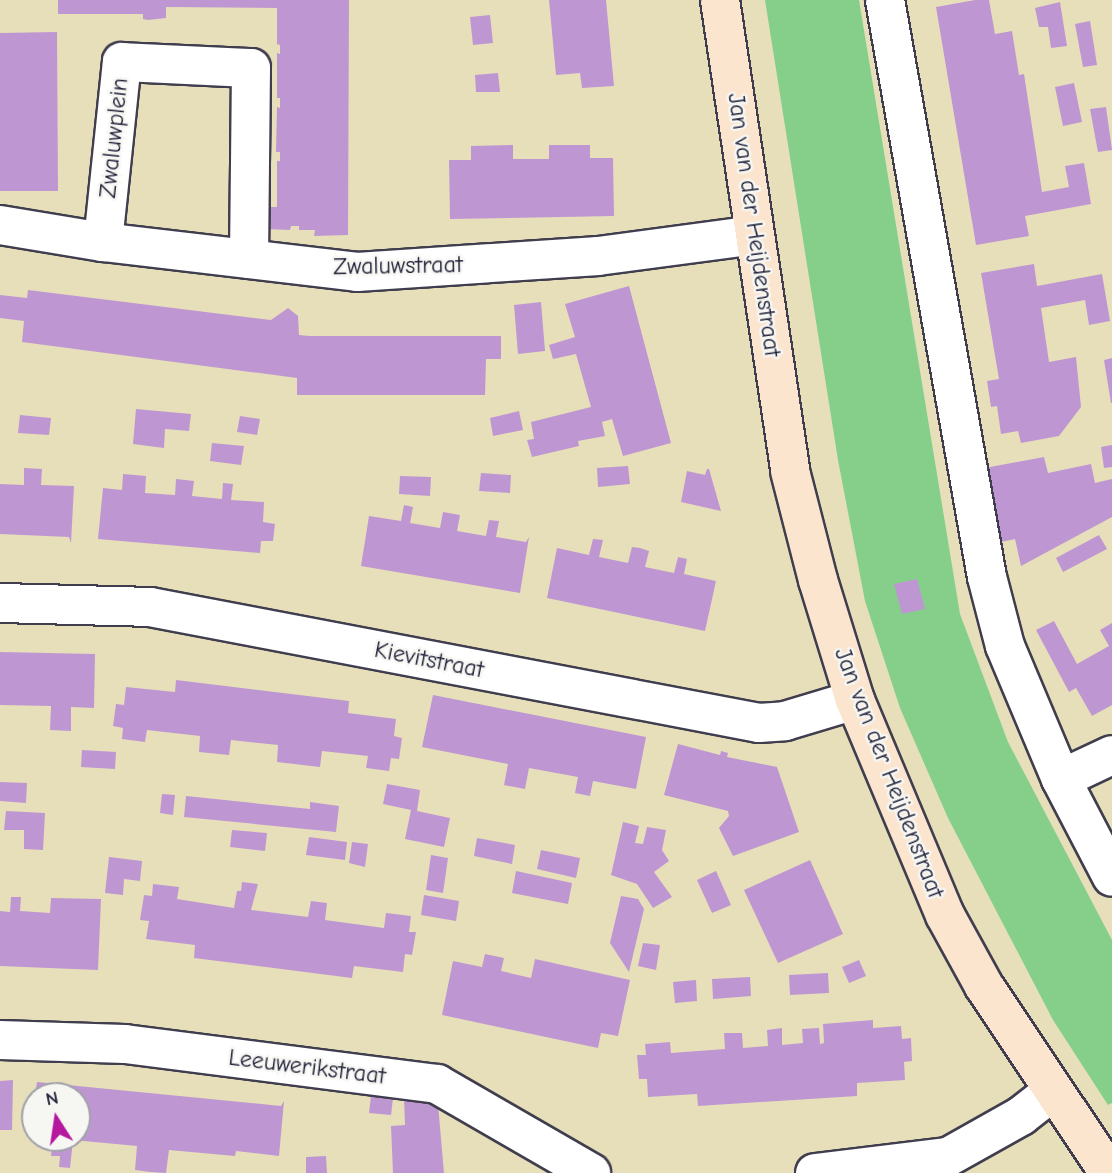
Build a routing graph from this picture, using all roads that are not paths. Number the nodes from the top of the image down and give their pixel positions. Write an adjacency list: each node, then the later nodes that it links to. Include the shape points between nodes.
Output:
1 (720, 0): 4 (main road, Jan van der Heijdenstraat)
2 (885, 0): 10 (street, via 987,577 1005,646)
3 (0, 225): 5 (street, Zwaluwstraat)
4 (755, 235): 6 (street, Zwaluwstraat, via 598,256 358,272); 8 (main road, Jan van der Heijdenstraat, via 790,471)
5 (103, 242): 6 (street, Zwaluwstraat); 6 (street, Zwaluwplein, via 122,62 251,68)
6 (249, 259)
7 (0, 603): 8 (street, Kievitstraat, via 150,607 759,723 785,721)
8 (855, 701): 13 (main road, Jan van der Heijdenstraat, via 944,915)
9 (1112, 755): 10 (street)
10 (1061, 779): 11 (street)
11 (1112, 877)
12 (0, 1040): 14 (street, Leeuwerikstraat, via 125,1044 437,1084)
13 (1053, 1091): 15 (street, via 1011,1123 948,1157); 16 (main road, Jan van der Heijdenstraat)
14 (591, 1173)
15 (814, 1173)
16 (1109, 1173)

